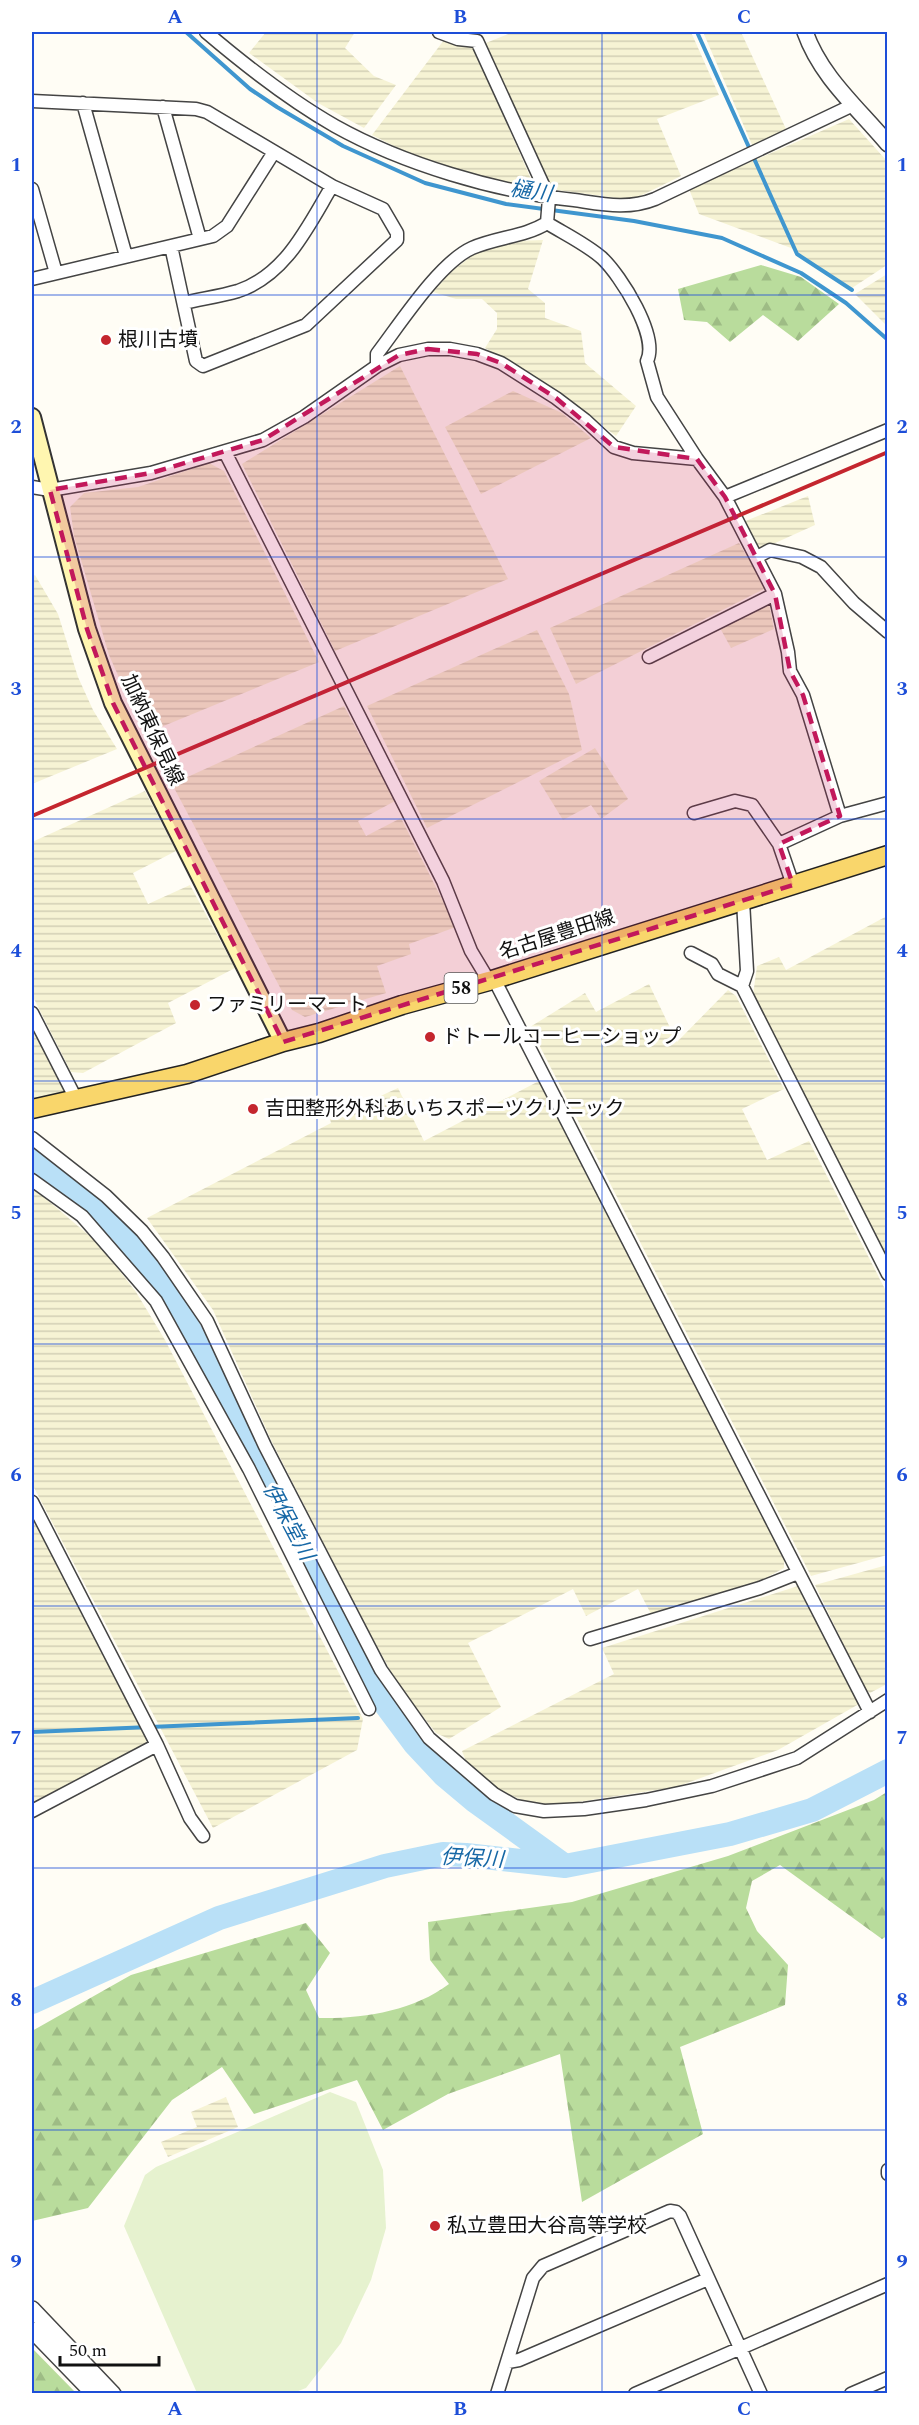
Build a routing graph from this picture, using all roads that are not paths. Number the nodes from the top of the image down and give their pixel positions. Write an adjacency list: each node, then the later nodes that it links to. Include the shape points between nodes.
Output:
1 (206, 32): 12 (street, via 255,72 336,126 434,169)
2 (439, 32): 12 (street, via 477,41)
3 (805, 32): 6 (street, via 820,65)
4 (32, 101): 5 (street)
5 (83, 103): 7 (street); 16 (street)
6 (853, 105): 8 (street); 12 (street, via 639,206)
7 (163, 107): 9 (street, via 207,112); 14 (street)
8 (888, 144)
9 (274, 152): 10 (street); 14 (street, via 227,226)
10 (332, 186): 19 (street, via 299,240 269,275 238,291); 19 (street, via 383,209 397,232 397,240 306,325 203,366 196,361)
11 (32, 189): 17 (street)
12 (549, 199): 13 (street)
13 (547, 220): 20 (street, via 534,231 497,238 470,249 442,271 377,354); 24 (street, via 603,259 636,305 647,333 647,361 657,397)
14 (200, 239): 15 (street)
15 (171, 246): 16 (street); 19 (street)
16 (126, 256): 17 (street)
17 (56, 273): 18 (street)
18 (32, 279)
19 (184, 303)
20 (377, 366): 23 (street, via 304,417 263,440); 24 (street, via 428,349 477,354 501,363 546,392 614,447 633,453)
21 (32, 417): 26 (main road, 加納東保見線)
22 (888, 430): 27 (street)
23 (225, 452): 26 (street, via 151,473); 40 (street, via 443,881 471,951)
24 (697, 459): 27 (street)
25 (32, 487): 26 (street)
26 (50, 490): 43 (main road, 加納東保見線, via 87,629 113,703)
27 (725, 497): 28 (street)
28 (757, 557): 29 (street); 30 (street, via 770,550 802,557 821,567)
29 (775, 594): 31 (street); 34 (street, via 790,671 804,695)
30 (888, 632)
31 (649, 657)
32 (888, 803): 34 (street)
33 (694, 813): 35 (street, via 735,801 752,805)
34 (840, 816): 35 (street)
35 (779, 844): 37 (street)
36 (888, 855): 37 (main road, 名古屋豊田線 / 58)
37 (793, 885): 38 (main road, 名古屋豊田線 / 58)
38 (743, 901): 40 (main road, 名古屋豊田線 / 58); 41 (street, via 747,972)
39 (691, 953): 41 (street)
40 (491, 980): 43 (main road, 名古屋豊田線 / 58); 50 (street)
41 (742, 986): 48 (street)
42 (32, 1013): 44 (street)
43 (283, 1042): 44 (main road, 名古屋豊田線 / 58, via 187,1074)
44 (76, 1099): 45 (main road, 名古屋豊田線 / 58)
45 (32, 1109)
46 (32, 1138): 54 (street, via 106,1196 163,1257 207,1321 265,1446 381,1670 429,1738 494,1794 515,1806 544,1811 646,1800 712,1786 797,1758)
47 (32, 1180): 53 (street, via 82,1216 156,1301 249,1469)
48 (888, 1274)
49 (32, 1502): 55 (street)
50 (798, 1573): 51 (street); 54 (street)
51 (590, 1640)
52 (888, 1700): 54 (street)
53 (369, 1709)
54 (870, 1712)
55 (157, 1745): 56 (street); 57 (street, via 190,1818)
56 (32, 1811)
57 (203, 1836)
58 (708, 2279): 62 (street); 63 (street); 63 (street, via 680,2216 670,2211 537,2271)
59 (888, 2284): 62 (street)
60 (32, 2309): 67 (street)
61 (32, 2330): 66 (street)
62 (740, 2349): 65 (street); 70 (street)
63 (508, 2362): 68 (street)
64 (888, 2378): 71 (street)
65 (658, 2389): 69 (street)
66 (94, 2394)
67 (113, 2394)
68 (497, 2394)
69 (635, 2394)
70 (761, 2394)
71 (851, 2394)

